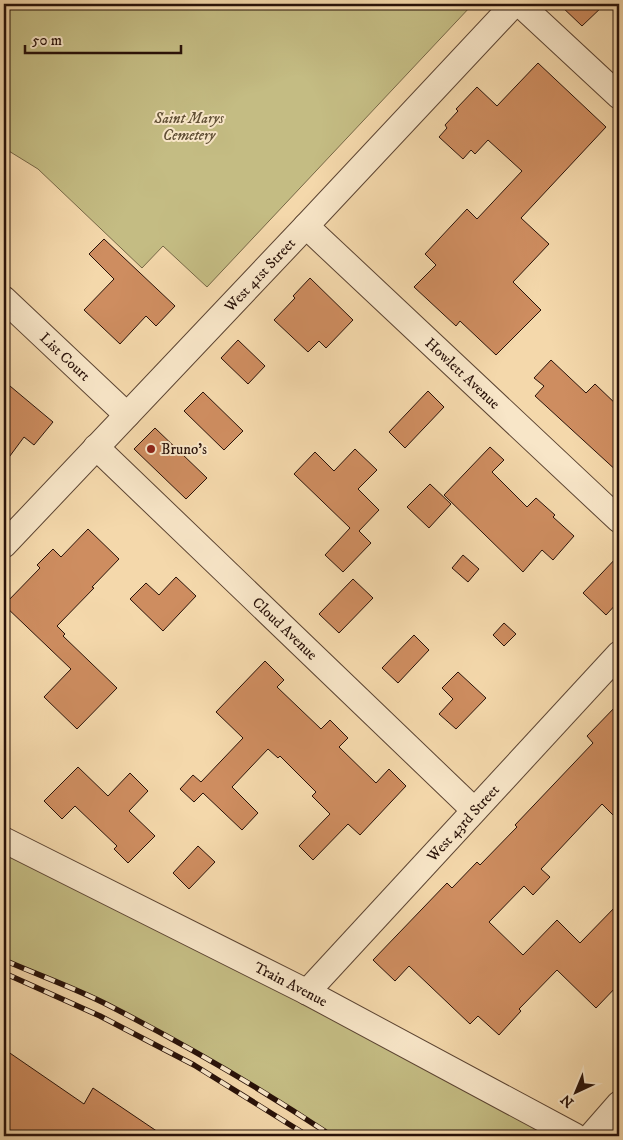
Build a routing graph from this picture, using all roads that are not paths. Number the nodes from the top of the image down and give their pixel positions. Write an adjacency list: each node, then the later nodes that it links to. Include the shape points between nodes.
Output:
1 (514, 4): 4 (street, West 41st Street)
2 (520, 4): 3 (street)
3 (619, 96)
4 (306, 226): 6 (street, West 41st Street); 8 (street, Howlett Avenue)
5 (4, 299): 6 (street, List Court)
6 (127, 415): 7 (street, West 41st Street)
7 (96, 447): 9 (street, West 41st Street); 11 (street, Cloud Avenue)
8 (619, 520)
9 (4, 545)
10 (619, 654): 11 (street, West 43rd Street)
11 (474, 810): 13 (street, West 43rd Street)
12 (4, 840): 13 (street, Train Avenue)
13 (306, 992): 15 (street, Train Avenue)
14 (619, 1104): 16 (street)
15 (575, 1136)
16 (590, 1136)

